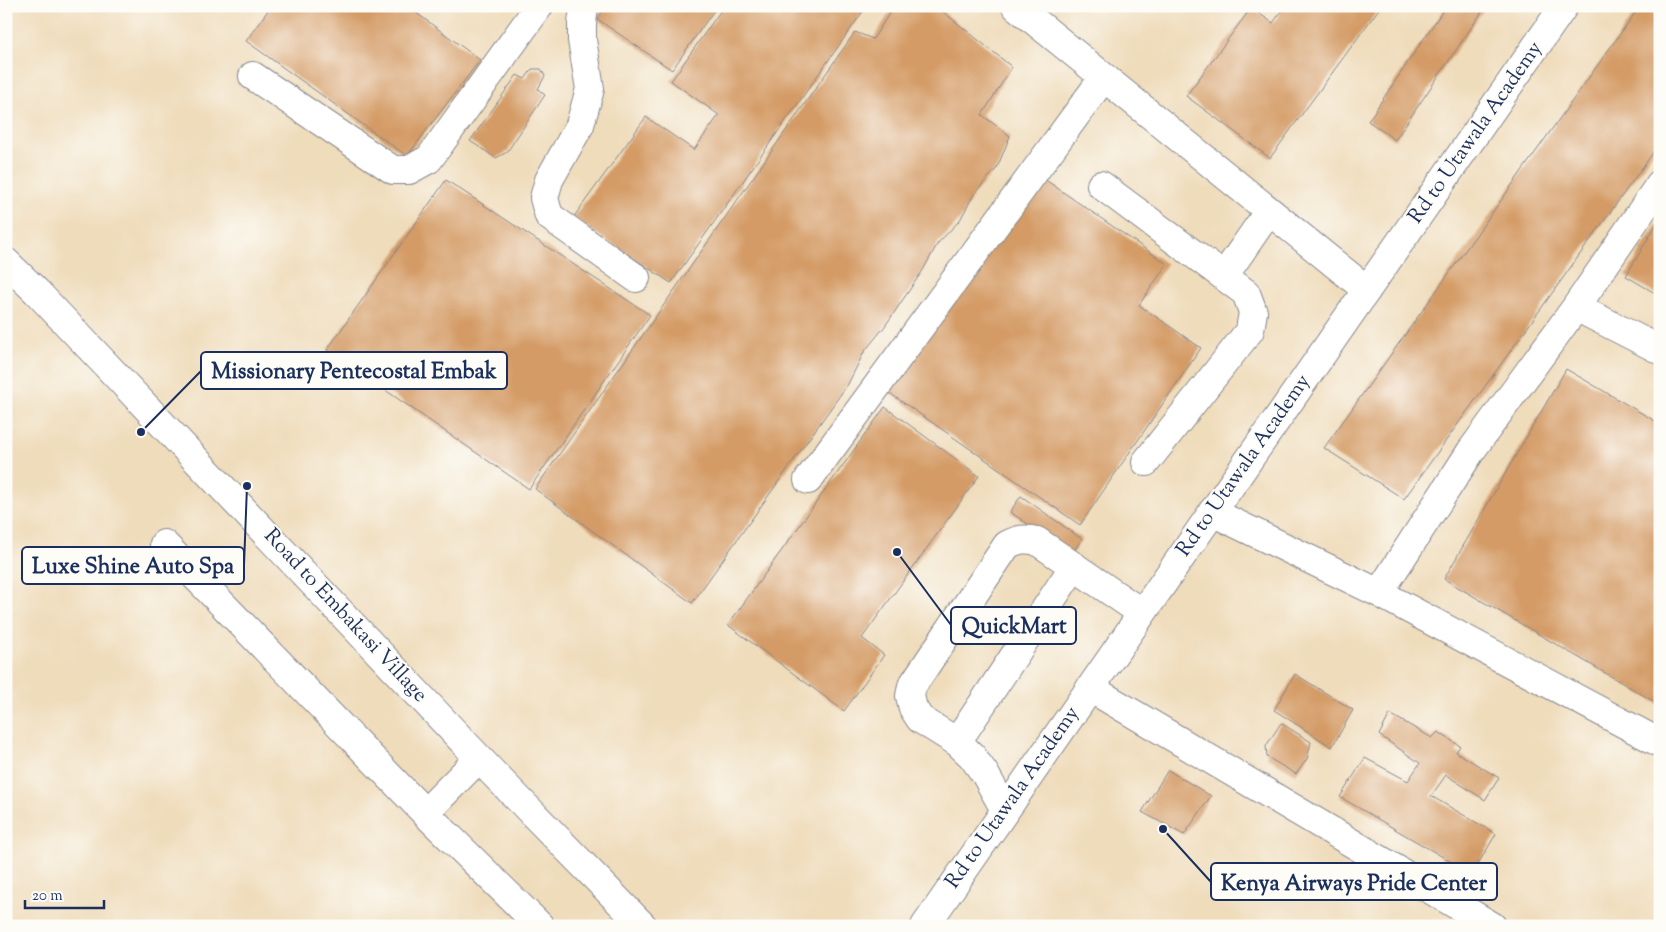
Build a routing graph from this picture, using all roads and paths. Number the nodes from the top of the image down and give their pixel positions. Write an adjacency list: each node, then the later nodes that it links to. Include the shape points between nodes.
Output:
1 (539, 6): 5 (street, via 429,159 409,170 393,170)
2 (584, 6): 12 (street, via 582,40 590,89 580,125 549,180 544,198 549,216)
3 (1016, 6): 6 (street)
4 (1564, 6): 13 (street, Rd to Utawala Academy)
5 (253, 76)
6 (1104, 77): 9 (street); 17 (street)
7 (1660, 184): 14 (street)
8 (1101, 185): 11 (street)
9 (1269, 211): 11 (street); 13 (street)
10 (6, 262): 26 (street, Road to Embakasi Village)
11 (1224, 276): 16 (street, via 1246,293 1253,312 1250,330)
12 (636, 278)
13 (1367, 290): 18 (street, Rd to Utawala Academy)
14 (1576, 307): 15 (street); 21 (street, via 1471,451)
15 (1660, 350)
16 (1146, 462)
17 (808, 480)
18 (1212, 512): 21 (street); 22 (street, Rd to Utawala Academy)
19 (164, 544): 28 (street)
20 (1074, 566): 22 (street); 24 (street); 24 (street, via 1037,541 1018,539 1007,545 912,686 910,696 920,719)
21 (1379, 593): 25 (street)
22 (1142, 613): 23 (street, Rd to Utawala Academy)
23 (1090, 688): 27 (street, Rd to Utawala Academy); 32 (street)
24 (957, 742): 27 (street, via 985,774)
25 (1660, 743)
26 (479, 758): 28 (street); 30 (street, Road to Embakasi Village)
27 (1005, 810): 31 (street, Rd to Utawala Academy)
28 (425, 812): 29 (street)
29 (540, 926)
30 (643, 926)
31 (925, 926)
32 (1492, 926)

